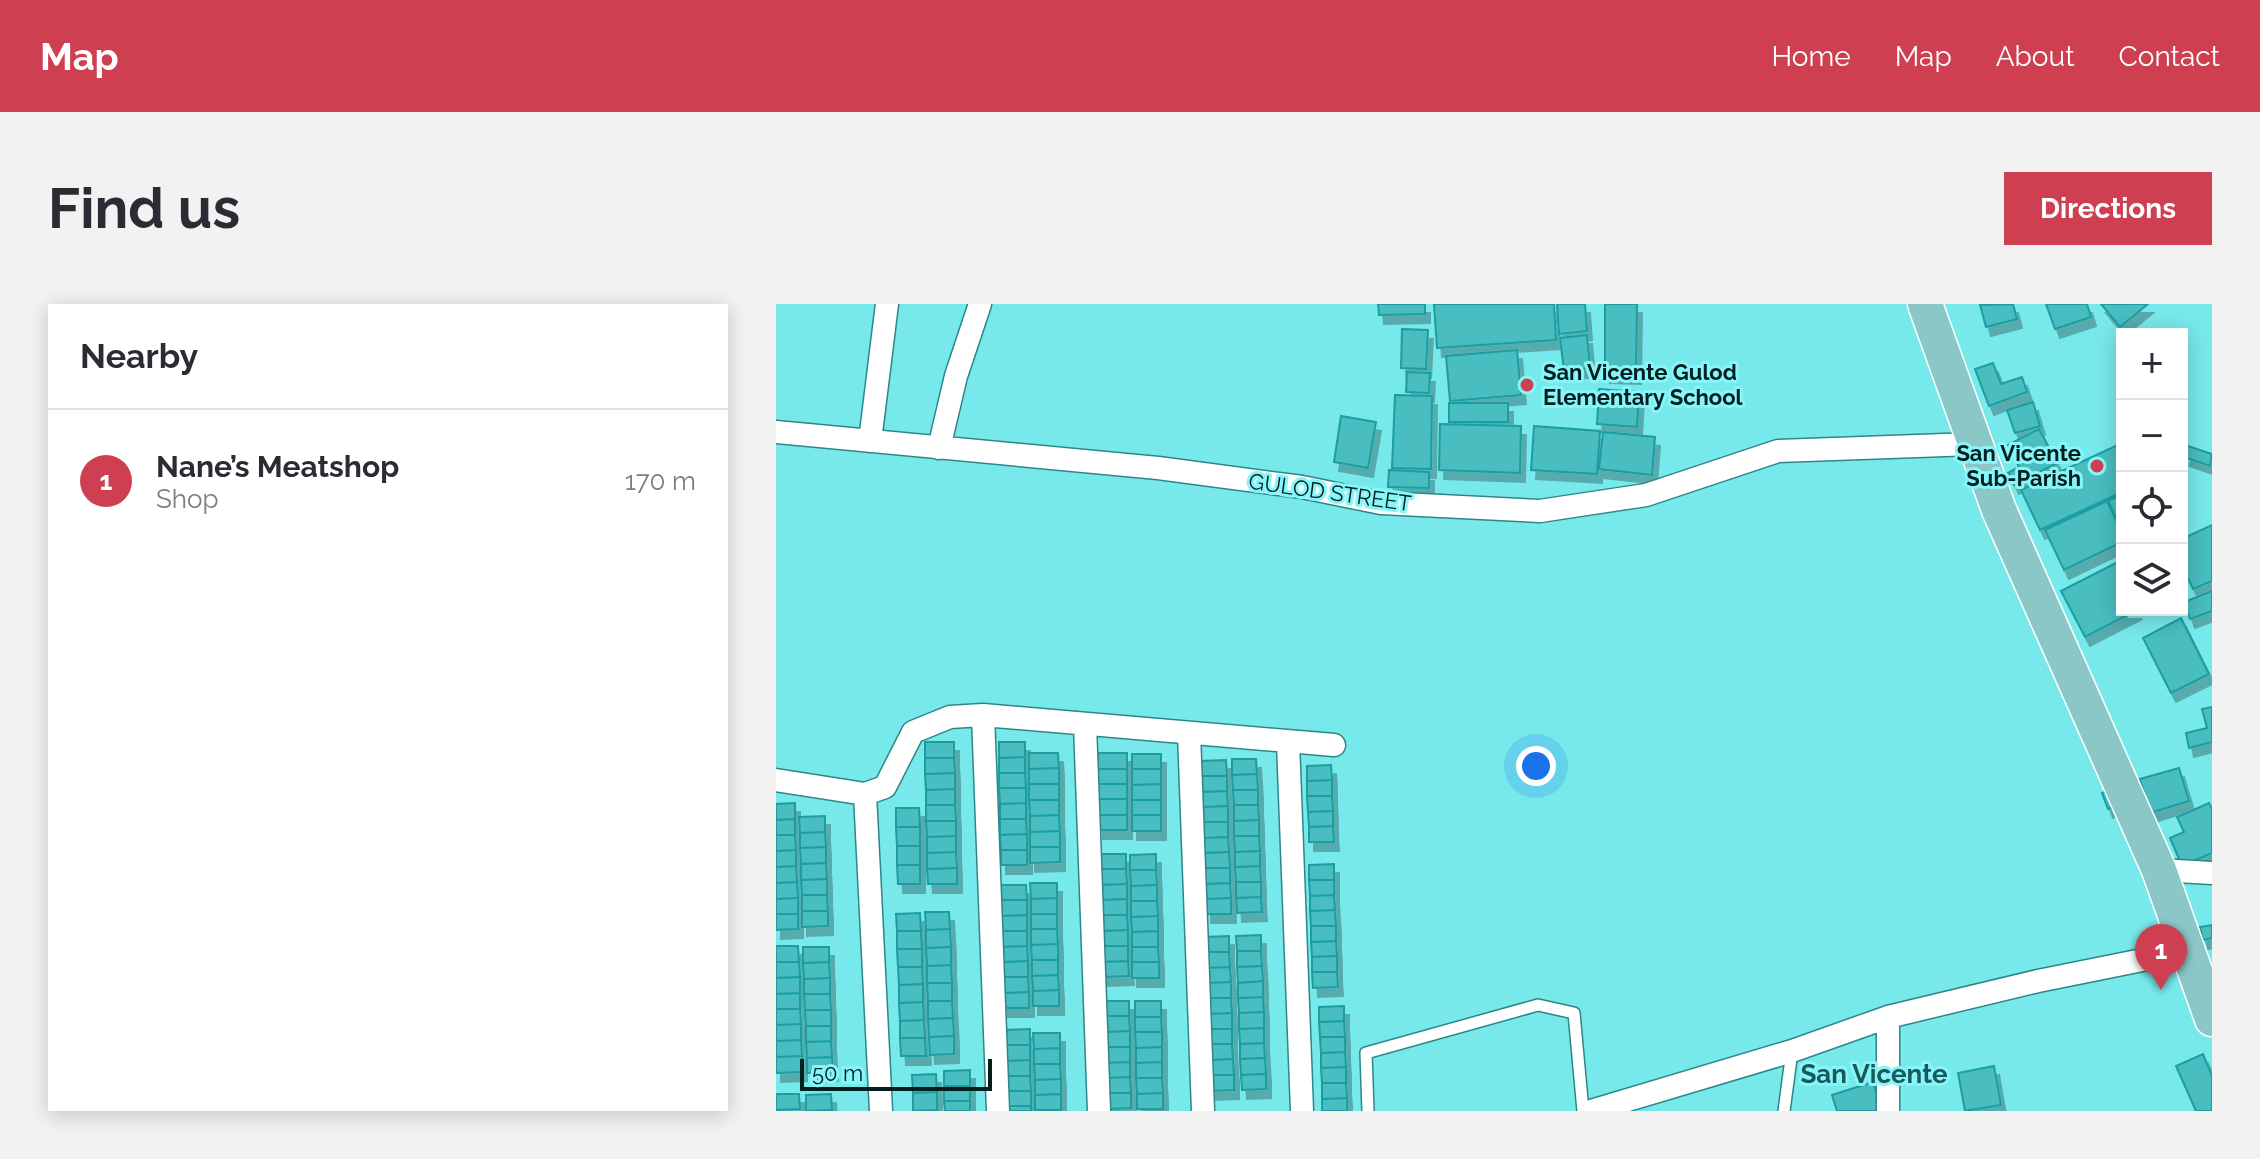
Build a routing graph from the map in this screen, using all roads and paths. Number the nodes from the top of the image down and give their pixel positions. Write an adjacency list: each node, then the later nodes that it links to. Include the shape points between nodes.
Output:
1 (887, 304): 5 (street)
2 (980, 304): 7 (street)
3 (1925, 304): 6 (main road)
4 (776, 432): 5 (street, GULOD STREET)
5 (870, 441): 7 (street, GULOD STREET)
6 (1973, 444): 7 (street, GULOD STREET, via 1778,451 1646,495 1540,511 1381,503 1158,468); 15 (main road)
7 (939, 448)
8 (983, 715): 9 (street); 14 (street, via 950,717 913,732 885,787); 22 (street)
9 (1085, 724): 10 (street); 23 (street)
10 (1189, 733): 11 (street); 24 (street)
11 (1288, 742): 12 (street); 25 (street)
12 (1334, 745)
13 (776, 780): 14 (street)
14 (865, 794): 21 (street)
15 (2159, 870): 16 (street); 17 (main road)
16 (2212, 873)
17 (2187, 951): 18 (street); 19 (main road)
18 (1888, 1017): 20 (street); 30 (street)
19 (2212, 1019)
20 (1792, 1051): 28 (street); 29 (lane)
21 (881, 1111)
22 (998, 1111)
23 (1099, 1111)
24 (1203, 1111)
25 (1302, 1111)
26 (1368, 1111): 27 (lane, via 1366,1053 1538,1005 1574,1013)
27 (1583, 1111)
28 (1591, 1111)
29 (1784, 1111)
30 (1888, 1111)

